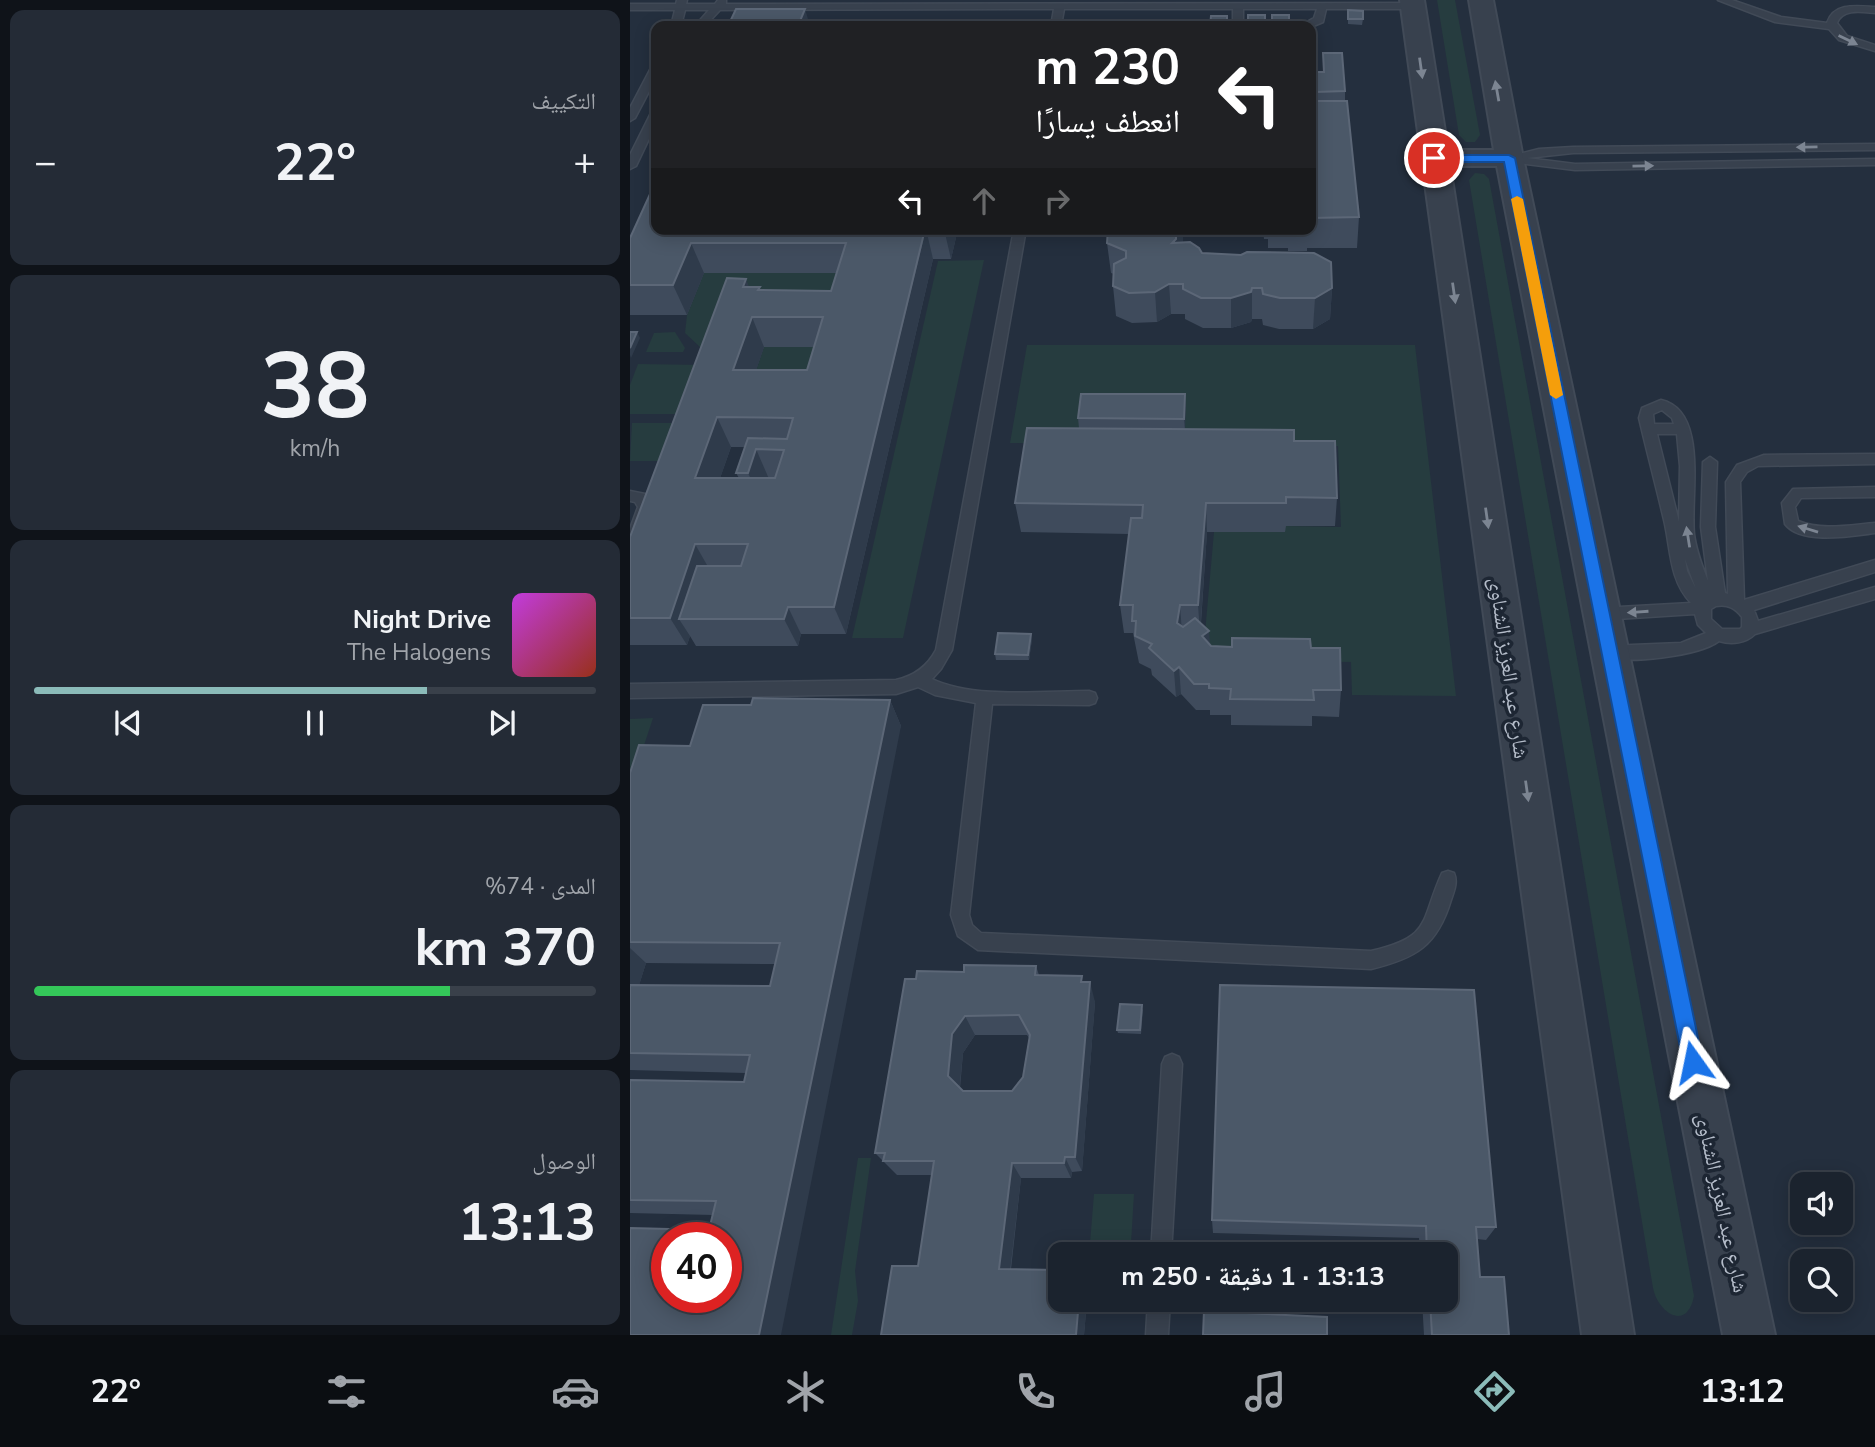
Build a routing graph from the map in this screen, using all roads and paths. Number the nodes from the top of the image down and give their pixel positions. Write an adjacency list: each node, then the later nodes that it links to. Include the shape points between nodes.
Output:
1 (1481, 0): 26 (street, شارع عبد العزيز الشناوى, one-way to 1)
2 (1723, 0): 18 (lane, via 1779,20)
3 (720, 3): 4 (lane); 7 (lane); 14 (lane)
4 (914, 3): 9 (lane)
5 (1212, 3): 9 (lane); 10 (lane)
6 (1412, 3): 11 (lane); 25 (street, شارع عبد العزيز الشناوى, one-way to 25)
7 (681, 4): 12 (lane)
8 (1859, 4): 13 (lane); 18 (lane, via 1834,15)
9 (1060, 6): 15 (lane)
10 (1238, 6): 11 (lane); 16 (lane)
11 (1322, 6): 17 (lane)
12 (630, 7)
13 (1875, 10)
14 (704, 21)
15 (1057, 21)
16 (1238, 21)
17 (1316, 22)
18 (1831, 26): 19 (lane, one-way to 19, via 1841,38)
19 (1875, 48)
20 (651, 78): 21 (lane)
21 (630, 118)
22 (651, 123): 28 (lane)
23 (1875, 147): 24 (lane, one-way to 24)
24 (1613, 150): 26 (lane, via 1556,150); 29 (lane)
25 (1434, 158): 26 (street); 55 (street, شارع عبد العزيز الشناوى, one-way to 55)
26 (1509, 158): 29 (lane, via 1558,166); 44 (street, شارع عبد العزيز الشناوى)
27 (1875, 162): 29 (lane, one-way to 27)
28 (630, 166)
29 (1618, 166)
30 (1019, 235): 46 (lane, via 944,650 931,672)
31 (1649, 429): 32 (lane); 32 (lane, via 1647,411 1661,405 1678,412); 41 (lane, via 1680,571 1690,592)
32 (1683, 429): 41 (lane, one-way to 32, via 1687,533)
33 (1875, 459): 42 (lane, via 1764,460 1739,470 1733,482)
34 (1710, 462): 41 (lane)
35 (1875, 492): 37 (lane, one-way to 35, via 1804,530 1792,524 1787,505 1798,493)
36 (630, 496): 38 (lane, via 640,498 645,507)
37 (1875, 528)
38 (630, 550)
39 (1875, 566): 42 (lane)
40 (1875, 593): 43 (lane)
41 (1708, 603): 42 (lane); 44 (lane, one-way to 44); 45 (lane, via 1703,621)
42 (1741, 605): 43 (lane, via 1750,615)
43 (1751, 629): 45 (lane, via 1736,637)
44 (1604, 633): 45 (lane, via 1693,647); 56 (street, شارع عبد العزيز الشناوى)
45 (1717, 634)
46 (919, 680): 47 (lane, via 895,687); 48 (lane, via 946,692)
47 (630, 691)
48 (985, 696): 49 (lane); 50 (lane, via 960,915 964,930 978,941 1371,960 1415,946 1440,912)
49 (1088, 698)
50 (1448, 879)
51 (1172, 1064): 52 (lane)
52 (1162, 1242)
53 (1158, 1312): 54 (lane)
54 (1157, 1335)
55 (1608, 1335)
56 (1749, 1335)

